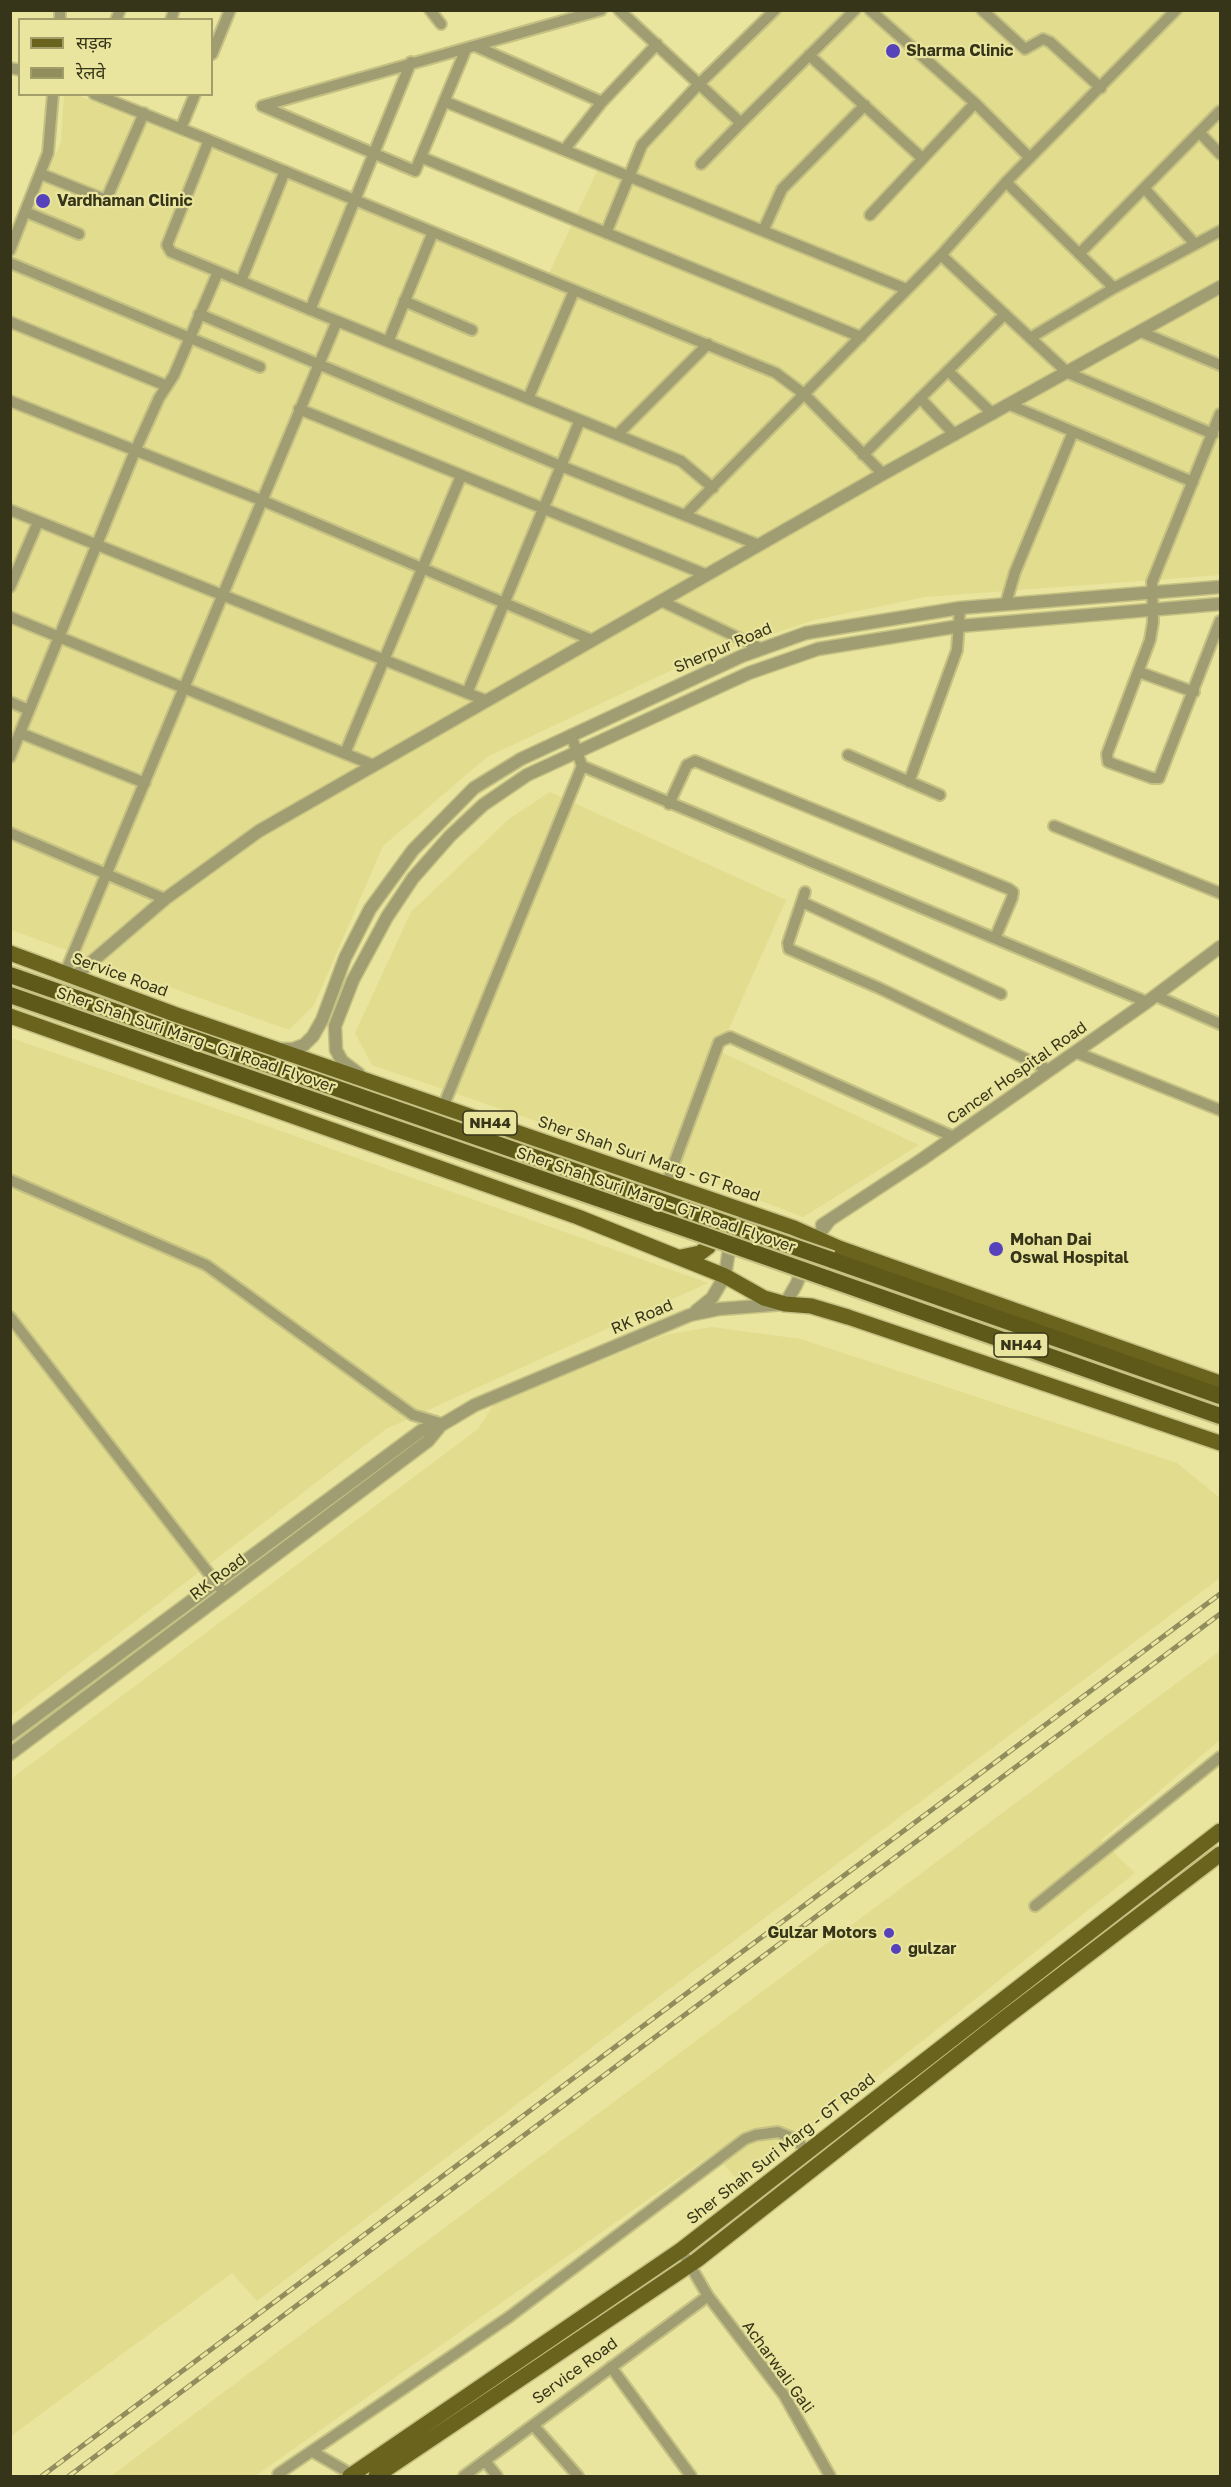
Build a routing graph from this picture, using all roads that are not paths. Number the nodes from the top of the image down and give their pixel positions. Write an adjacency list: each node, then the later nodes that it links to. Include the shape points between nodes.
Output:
1 (230, 10): 13 (street)
2 (430, 10): 10 (street)
3 (601, 10): 12 (street)
4 (620, 10): 11 (street)
5 (855, 10): 14 (street)
6 (870, 10): 23 (street)
7 (982, 10): 17 (street, via 1025,49 1042,39 1050,42)
8 (1176, 10): 17 (street)
9 (771, 12): 16 (street)
10 (441, 24)
11 (657, 44): 16 (street); 22 (street)
12 (470, 48): 15 (street); 21 (street); 22 (street)
13 (213, 52)
14 (809, 55): 24 (street); 27 (street)
15 (411, 62): 33 (street); 33 (street, via 262,104 264,109)
16 (699, 84): 27 (street); 40 (street, via 642,145)
17 (1101, 88): 35 (street)
18 (53, 96): 39 (street, via 50,141)
19 (99, 96): 26 (street)
20 (194, 96): 28 (street)
21 (446, 102): 31 (street); 36 (street)
22 (602, 102): 31 (street)
23 (975, 103): 34 (street); 35 (street)
24 (865, 105): 34 (street); 46 (street, via 782,189)
25 (1221, 111): 29 (street)
26 (144, 113): 28 (street); 39 (street, via 106,200)
27 (741, 123): 37 (street)
28 (181, 128): 30 (street)
29 (1199, 132): 32 (street); 42 (street)
30 (209, 140): 38 (street); 56 (street, via 167,245 171,252)
31 (565, 149): 40 (street)
32 (1221, 153)
33 (374, 155): 36 (street, via 412,172); 43 (street)
34 (922, 158): 45 (street)
35 (1030, 158): 41 (street)
36 (423, 159): 49 (street)
37 (701, 164)
38 (285, 171): 43 (street); 57 (street)
39 (41, 174): 44 (street)
40 (628, 174): 46 (street); 49 (street)
41 (1006, 182): 53 (street); 54 (street)
42 (1145, 189): 51 (street); 53 (street)
43 (356, 200): 48 (street); 63 (street)
44 (26, 212): 50 (street); 52 (street)
45 (870, 214)
46 (763, 231): 60 (street)
47 (1221, 231): 51 (street)
48 (433, 232): 61 (street); 62 (street)
49 (606, 233): 70 (street)
50 (79, 234)
51 (1195, 244): 59 (street)
52 (10, 250)
53 (1078, 254): 59 (street)
54 (941, 255): 60 (street); 65 (street)
55 (10, 263): 71 (street)
56 (218, 272): 57 (street); 64 (street)
57 (241, 281): 63 (street)
58 (1221, 287): 69 (street)
59 (1114, 288): 72 (street)
60 (906, 289): 70 (street)
61 (574, 291): 74 (street); 83 (street)
62 (404, 301): 68 (street); 73 (street)
63 (310, 310): 66 (street)
64 (199, 314): 71 (street); 75 (street)
65 (1005, 314): 72 (street); 78 (street)
66 (337, 321): 73 (street); 75 (street)
67 (10, 322): 80 (street)
68 (472, 330)
69 (1141, 332): 76 (street); 79 (street)
70 (861, 337): 81 (street)
71 (189, 338): 77 (street); 80 (street)
72 (1030, 338): 79 (street)
73 (388, 342): 83 (street)
74 (708, 344): 81 (street, via 776,373); 92 (street)
75 (318, 363): 86 (street); 96 (street)
76 (1221, 365)
77 (260, 367)
78 (948, 371): 82 (street); 87 (street)
79 (1068, 373): 85 (street); 91 (street)
80 (167, 386): 94 (street)
81 (804, 394): 95 (street); 100 (street)
82 (920, 398): 93 (street); 95 (street)
83 (528, 399): 89 (street)
84 (10, 401): 94 (street)
85 (1010, 405): 87 (street); 90 (street)
86 (299, 409): 98 (street); 101 (street)
87 (993, 414): 93 (street)
88 (1221, 414): 91 (street)
89 (580, 420): 92 (street); 96 (street)
90 (1073, 432): 99 (street); 116 (street)
91 (1213, 434): 99 (street)
92 (617, 435): 100 (street, via 681,461)
93 (955, 435): 97 (street)
94 (135, 451): 101 (street); 107 (street)
95 (864, 455): 97 (street)
96 (561, 466): 103 (street); 104 (street)
97 (883, 474): 106 (street)
98 (461, 476): 103 (street); 108 (street)
99 (1193, 482): 112 (street, via 1152,582)
100 (713, 488): 104 (street)
101 (261, 500): 108 (street); 113 (street)
102 (10, 510): 105 (street)
103 (544, 510): 109 (street); 117 (street)
104 (686, 515): 106 (street)
105 (38, 522): 107 (street); 110 (street)
106 (759, 545): 109 (street)
107 (96, 546): 113 (street); 125 (street)
108 (421, 568): 117 (street); 129 (street)
109 (707, 575): 114 (street)
110 (10, 586)
111 (1221, 587): 112 (street, Sherpur Road)
112 (1152, 592): 115 (street, Sherpur Road); 120 (street)
113 (221, 596): 129 (street); 132 (street)
114 (661, 601): 126 (street); 127 (street)
115 (1021, 602): 116 (street, Sherpur Road); 122 (street)
116 (1006, 603): 119 (street, Sherpur Road)
117 (506, 604): 126 (street); 134 (street)
118 (1221, 604): 120 (street, Sherpur Road)
119 (960, 608): 124 (street); 127 (street, Sherpur Road, via 838,626)
120 (1153, 609): 122 (street, Sherpur Road); 130 (street, via 1150,640)
121 (10, 617): 125 (street)
122 (1023, 620): 124 (street, Sherpur Road)
123 (1221, 621): 133 (street)
124 (960, 626): 131 (street, Sherpur Road, via 828,647); 146 (street, via 953,664)
125 (59, 638): 132 (street); 137 (street)
126 (592, 640): 135 (street)
127 (760, 648): 128 (street, Sherpur Road)
128 (742, 656): 131 (street); 139 (street, Sherpur Road)
129 (384, 661): 134 (street); 141 (street)
130 (1139, 672): 133 (street); 133 (street, via 1107,754 1112,765 1159,778)
131 (749, 673): 140 (street, Sherpur Road)
132 (183, 688): 141 (street); 147 (street)
133 (1194, 692)
134 (467, 693): 135 (street)
135 (485, 700): 144 (street)
136 (10, 702): 137 (street)
137 (29, 710): 138 (street)
138 (20, 733): 143 (street); 147 (street)
139 (571, 735): 140 (street); 158 (street, Sherpur Road, via 488,778 443,819 390,879)
140 (578, 751): 145 (street); 159 (street, Sherpur Road, via 504,788 450,836 398,897)
141 (345, 753): 144 (street)
142 (848, 755): 146 (street)
143 (10, 757)
144 (373, 765): 154 (street, via 260,831)
145 (582, 766): 149 (street); 172 (street)
146 (909, 782): 148 (street)
147 (145, 783): 152 (street)
148 (940, 795)
149 (669, 804): 155 (street); 155 (street, via 687,765 695,761 1009,889 1012,898)
150 (1054, 826): 153 (street)
151 (10, 833): 152 (street)
152 (107, 873): 154 (street); 161 (street)
153 (1221, 893)
154 (165, 899): 161 (street)
155 (995, 938): 164 (street)
156 (1221, 947): 164 (street, Cancer Hospital Road)
157 (10, 953): 161 (main road, Service Road)
158 (345, 958): 159 (street); 168 (street, Sherpur Road, via 312,1036 293,1049)
159 (362, 964): 171 (street, Sherpur Road, via 334,1039 342,1061)
160 (10, 975): 177 (highway, Sher Shah Suri Marg - GT Road Flyover / NH44)
161 (70, 975): 167 (main road, Service Road)
162 (1001, 994): 170 (street, via 804,897 789,949)
163 (10, 995): 189 (highway, Sher Shah Suri Marg - GT Road Flyover / NH44, bridge)
164 (1152, 999): 166 (street); 169 (street, Cancer Hospital Road)
165 (10, 1016): 182 (main road, via 556,1209)
166 (1221, 1024)
167 (218, 1029): 168 (main road, Sher Shah Suri Marg - GT Road / NH44)
168 (275, 1048): 171 (main road, Sher Shah Suri Marg - GT Road / NH44)
169 (1075, 1052): 170 (street, Cancer Hospital Road); 173 (street)
170 (1049, 1070): 174 (street, Cancer Hospital Road)
171 (364, 1078): 172 (main road, Sher Shah Suri Marg - GT Road / NH44)
172 (443, 1107): 176 (main road, Sher Shah Suri Marg - GT Road / NH44)
173 (1221, 1110)
174 (954, 1137): 176 (street, via 730,1037 719,1042); 179 (street, Cancer Hospital Road)
175 (10, 1180): 190 (street, via 206,1264 413,1415)
176 (666, 1185): 177 (main road, Sher Shah Suri Marg - GT Road / NH44)
177 (708, 1208): 178 (main road, Sher Shah Suri Marg - GT Road / NH44); 182 (main road, via 719,1220 715,1239 700,1253); 188 (highway, Sher Shah Suri Marg - GT Road Flyover / NH44, bridge, via 832,1260)
178 (761, 1217): 180 (main road, Sher Shah Suri Marg - GT Road / NH44); 183 (street, Sher Shah Suri Marg - GT Road, via 745,1219 732,1230)
179 (829, 1221): 180 (street, via 812,1228); 181 (street)
180 (794, 1228): 181 (main road, Sher Shah Suri Marg - GT Road / NH44)
181 (816, 1238): 184 (street); 187 (main road, Sher Shah Suri Marg - GT Road)
182 (680, 1257): 183 (main road)
183 (725, 1276): 184 (main road, via 757,1295); 185 (street, via 712,1298)
184 (785, 1304): 185 (street); 191 (main road, via 811,1306 848,1317)
185 (690, 1315): 190 (street, RK Road, via 474,1405)
186 (10, 1317): 192 (street)
187 (1221, 1383)
188 (1221, 1396)
189 (1221, 1416)
190 (443, 1424): 192 (street, RK Road, via 423,1430); 193 (street, RK Road, via 428,1441)
191 (1221, 1443)
192 (215, 1582): 193 (street); 194 (street, RK Road)
193 (225, 1593): 195 (street, RK Road)
194 (10, 1735)
195 (10, 1754)
196 (1221, 1757): 199 (street)
197 (1221, 1831): 200 (main road, Sher Shah Suri Marg - GT Road)
198 (1221, 1854): 202 (main road, via 1005,2018)
199 (1035, 1906)
200 (808, 2151): 201 (main road, Sher Shah Suri Marg - GT Road); 206 (street, via 795,2139 778,2132 746,2139 509,2317)
201 (681, 2250): 202 (street, Acharwali Gali); 210 (main road, Sher Shah Suri Marg - GT Road)
202 (694, 2270): 203 (street, Acharwali Gali); 211 (main road)
203 (708, 2296): 204 (street, Service Road); 208 (street, Acharwali Gali, via 784,2395)
204 (611, 2367): 205 (street, Service Road); 215 (street)
205 (533, 2425): 207 (street, Service Road); 214 (street)
206 (313, 2452): 209 (street); 210 (street)
207 (485, 2461): 212 (street, Service Road); 213 (street)
208 (826, 2475)
209 (277, 2476)
210 (352, 2476)
211 (376, 2476)
212 (464, 2476)
213 (497, 2476)
214 (578, 2476)
215 (691, 2476)

